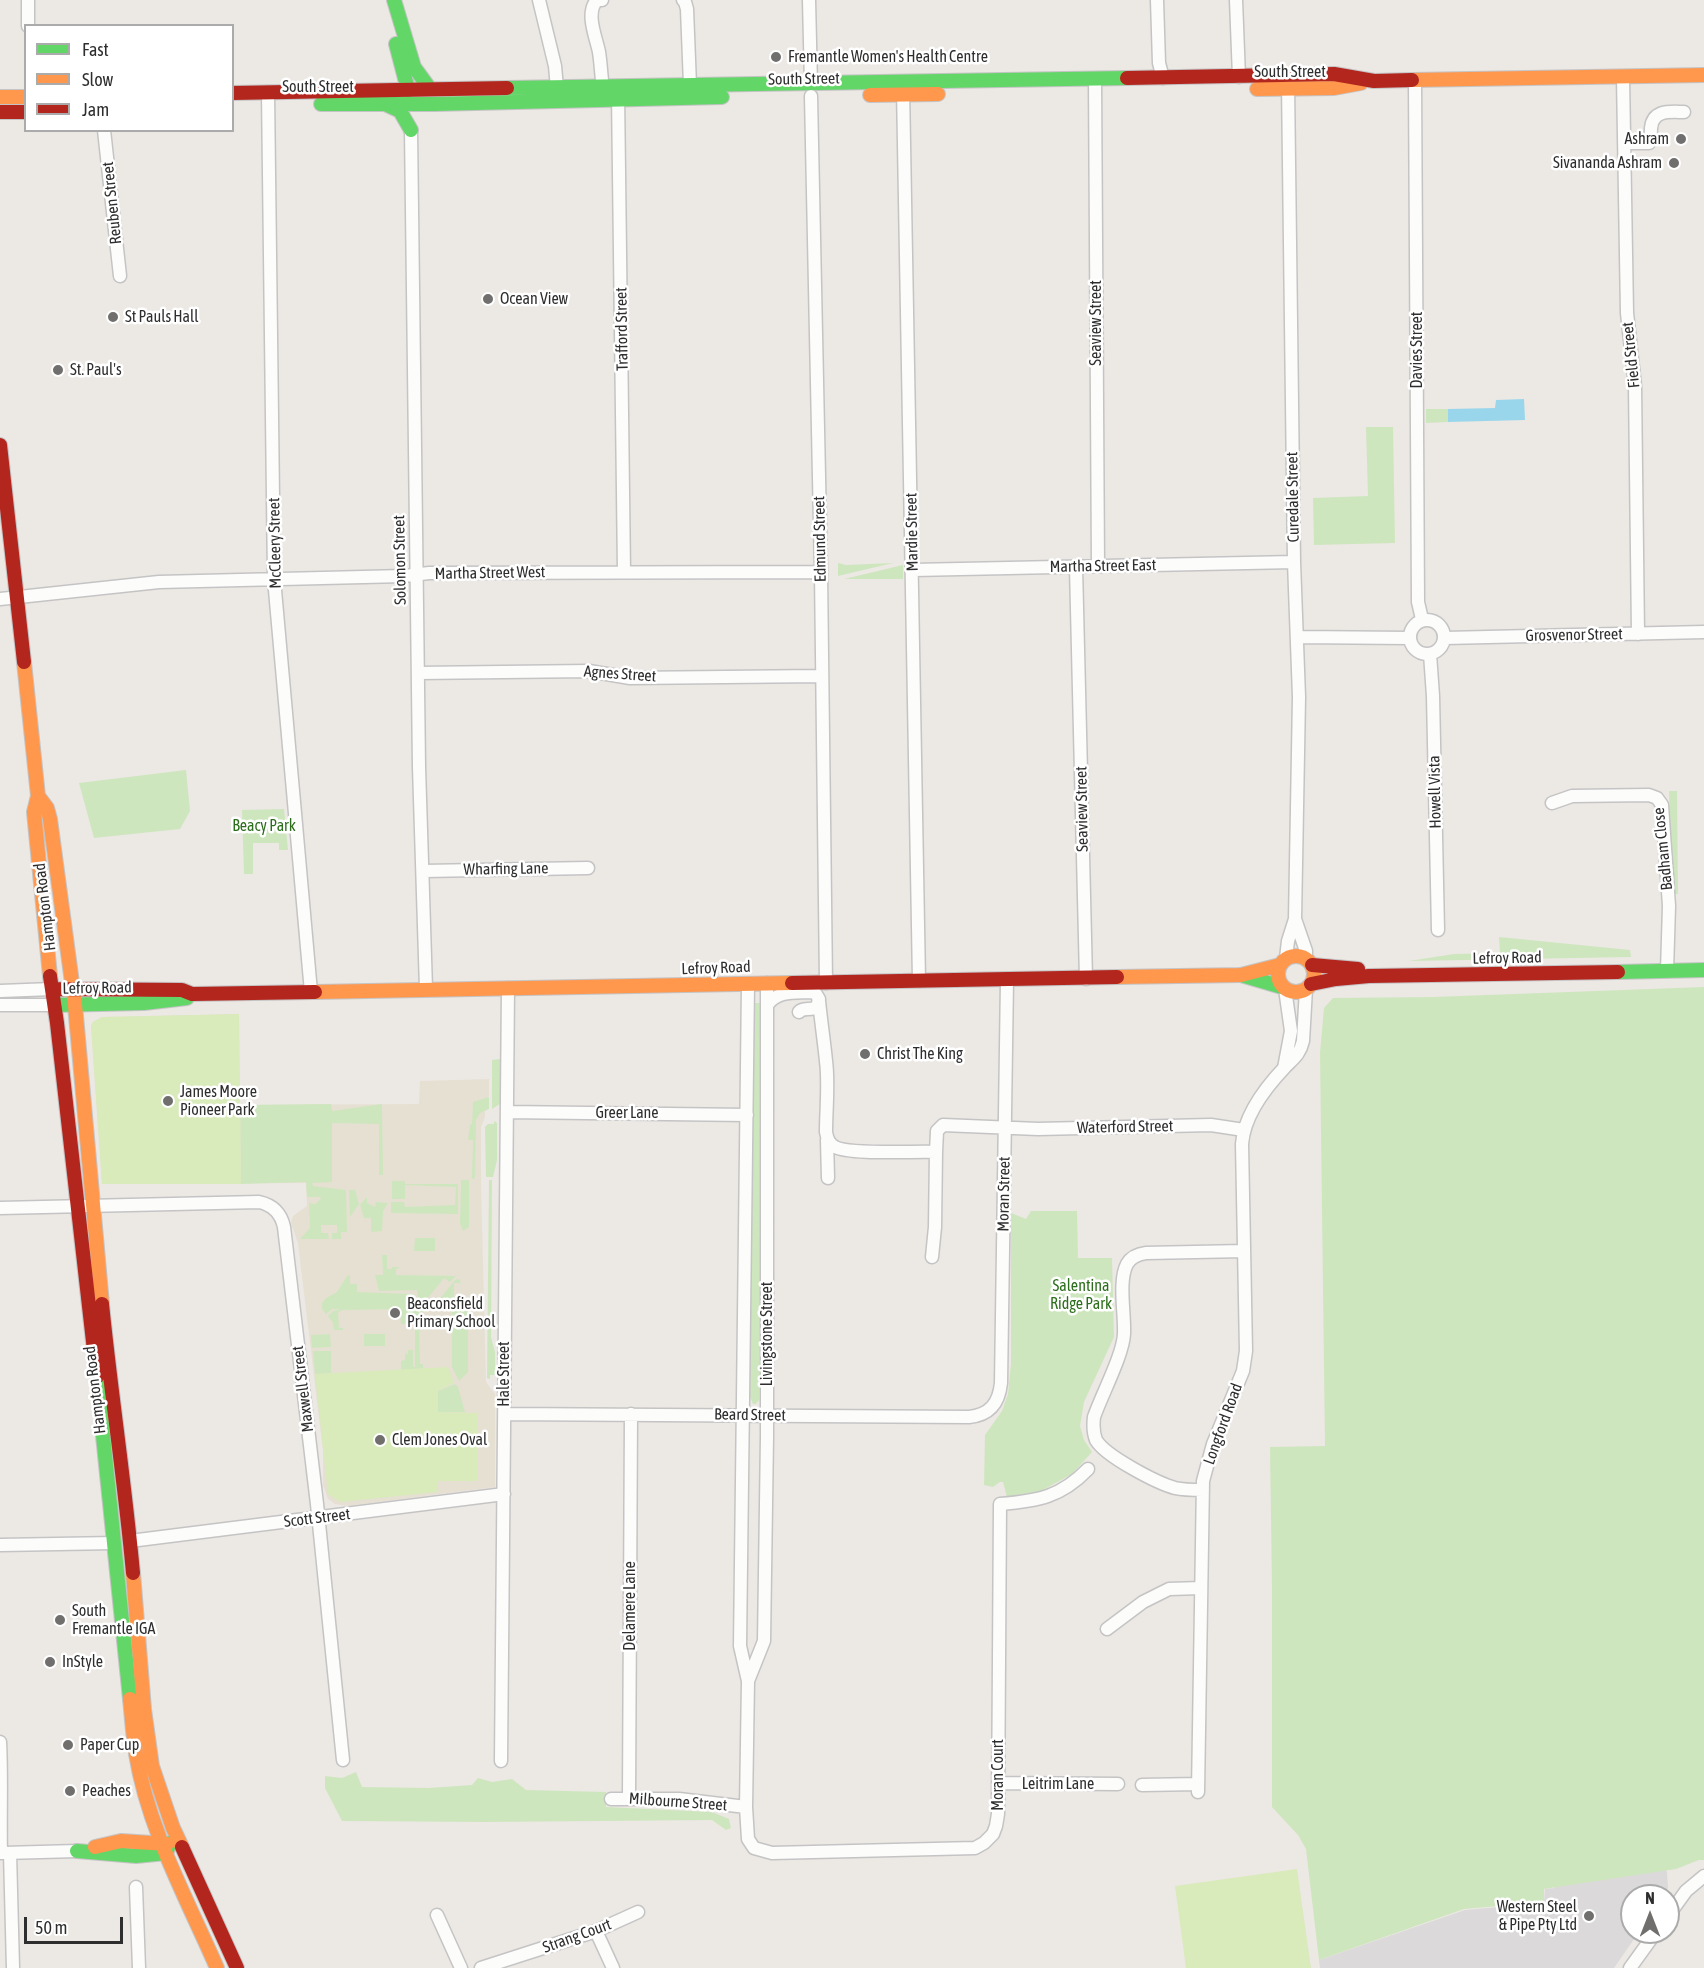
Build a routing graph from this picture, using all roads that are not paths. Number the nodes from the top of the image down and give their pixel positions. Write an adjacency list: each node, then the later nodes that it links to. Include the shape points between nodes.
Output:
1 (28, 0): 10 (street)
2 (384, 0): 31 (main road, Solomon Street)
3 (394, 0): 22 (main road, via 414,67)
4 (539, 0): 20 (street)
5 (602, 0): 19 (street, via 592,5 592,14)
6 (683, 0): 18 (street, via 687,9)
7 (809, 0): 23 (street, Edmund Street)
8 (1157, 0): 14 (street)
9 (1236, 0): 12 (street)
10 (28, 24)
11 (1704, 75): 13 (main road, South Street)
12 (1239, 77): 14 (main road, South Street); 16 (main road, South Street)
13 (1623, 77): 15 (main road, South Street); 36 (street, Field Street)
14 (1163, 78): 17 (main road, South Street)
15 (1415, 81): 16 (main road, South Street, via 1374,81 1334,74); 49 (street, Davies Street, via 1418,602)
16 (1288, 82): 17 (main road, South Street); 39 (street, Curedale Street)
17 (1095, 85): 21 (main road, South Street); 40 (street, Seaview Street)
18 (690, 86): 23 (main road, South Street); 25 (main road, South Street)
19 (603, 87): 20 (main road, South Street); 25 (main road, South Street)
20 (557, 88): 22 (main road, South Street)
21 (903, 88): 23 (main road, South Street); 42 (street, Mardie Street)
22 (430, 89): 31 (main road, South Street)
23 (811, 90): 25 (main road, South Street); 44 (street, Edmund Street)
24 (234, 93): 28 (main road, South Street)
25 (618, 93): 29 (main road, South Street); 43 (street, Trafford Street)
26 (0, 97): 27 (main road)
27 (24, 97)
28 (269, 98): 30 (main road, South Street); 31 (main road, South Street); 31 (main road, South Street, via 326,92); 46 (street, McCleery Street)
29 (548, 101): 31 (main road, South Street); 31 (main road, via 414,94)
30 (234, 104)
31 (411, 108): 45 (street, Solomon Street)
32 (24, 111): 33 (main road)
33 (0, 112)
34 (1684, 112): 36 (street, via 1663,112 1655,117 1649,143)
35 (104, 132): 37 (street, Reuben Street)
36 (1624, 143): 51 (street, Field Street, via 1627,313 1635,386)
37 (120, 276)
38 (0, 445): 47 (main road, Hampton Road)
39 (1294, 562): 40 (street, Martha Street East); 52 (street, Curedale Street)
40 (1098, 566): 41 (street, Martha Street East)
41 (1076, 567): 42 (street, Martha Street East); 70 (street, Seaview Street)
42 (913, 570): 72 (street, Mardie Street)
43 (624, 572): 44 (street, Martha Street West); 45 (street, Martha Street West)
44 (821, 572): 57 (street, Edmund Street)
45 (417, 575): 46 (street, Martha Street West); 56 (street, Solomon Street)
46 (274, 579): 47 (street, Martha Street West, via 159,582); 82 (street, McCleery Street)
47 (16, 598): 48 (street, Martha Street West); 58 (main road, Hampton Road)
48 (0, 599)
49 (1422, 619): 53 (street, via 1412,626); 54 (street, via 1433,620 1442,627)
50 (1704, 632): 51 (street, Grosvenor Street)
51 (1638, 634): 54 (street, Grosvenor Street)
52 (1297, 637): 53 (street); 62 (street, Curedale Street)
53 (1409, 638): 55 (street, via 1412,647)
54 (1444, 638): 55 (street, via 1440,648)
55 (1430, 654): 63 (street, Howell Vista)
56 (418, 673): 57 (street, Agnes Street, via 590,671 630,678); 61 (street, Solomon Street)
57 (822, 676): 84 (street, Edmund Street)
58 (38, 796): 76 (main road, Hampton Road, via 50,819); 79 (main road, Hampton Road, via 34,812)
59 (1552, 803): 67 (street, Badham Close, via 1572,796 1649,795 1662,805 1669,906)
60 (588, 868): 61 (street, Wharfing Lane)
61 (423, 871): 80 (street, Solomon Street)
62 (1295, 919): 65 (street, Curedale Street); 66 (street, Curedale Street)
63 (1438, 930)
64 (1704, 959): 67 (main road, Lefroy Road)
65 (1283, 962): 66 (main road, Lefroy Road, via 1296,956); 69 (main road, Lefroy Road); 78 (main road, via 1277,976)
66 (1309, 962): 67 (main road, Lefroy Road, via 1394,970); 75 (main road, via 1314,975)
67 (1667, 966): 68 (main road, Lefroy Road); 75 (main road, Lefroy Road, via 1369,976)
68 (1704, 970)
69 (1241, 975): 70 (main road, Lefroy Road); 78 (main road, Lefroy Road)
70 (1086, 978): 71 (main road, Lefroy Road)
71 (1007, 980): 72 (main road, Lefroy Road); 93 (street, Moran Street)
72 (918, 981): 84 (main road, Lefroy Road)
73 (767, 983): 74 (main road, Lefroy Road); 84 (main road, Lefroy Road); 85 (street, Livingstone Street)
74 (748, 984): 77 (main road, Lefroy Road); 92 (street, Livingstone Street)
75 (1308, 987): 78 (main road, Lefroy Road, via 1296,993); 90 (street, Longford Road, via 1301,1050)
76 (73, 988): 79 (main road, Lefroy Road); 83 (main road, Lefroy Road, via 182,990); 88 (main road, Hampton Road)
77 (508, 988): 80 (main road, Lefroy Road); 91 (street, Hale Street)
78 (1284, 988): 90 (street, Longford Road, via 1291,1031)
79 (52, 989): 81 (street, Lefroy Road); 87 (main road, Hampton Road)
80 (426, 989): 82 (main road, Lefroy Road)
81 (0, 991)
82 (311, 992): 83 (main road, Lefroy Road)
83 (192, 994): 88 (main road, Lefroy Road, via 165,1002)
84 (822, 999): 85 (street, via 812,992 782,994); 89 (street, via 815,1008 802,1010); 95 (street, Edmund Street)
85 (768, 1004): 106 (street, Livingstone Street)
86 (0, 1005): 87 (street, Lefroy Road)
87 (55, 1005): 88 (main road, Lefroy Road); 98 (main road, Hampton Road)
88 (75, 1005): 98 (main road, Hampton Road)
89 (799, 1015)
90 (1284, 1068): 94 (street, Longford Road, via 1252,1110)
91 (507, 1112): 92 (street, Greer Lane); 103 (street, Hale Street)
92 (747, 1114): 105 (street, Livingstone Street)
93 (1005, 1127): 94 (street, Waterford Street, via 1211,1125); 96 (street, Waterford Street, via 943,1125 937,1131); 102 (street, Moran Street, via 1001,1383)
94 (1244, 1130): 100 (street, Longford Road)
95 (827, 1140): 96 (street, via 837,1148 851,1151); 97 (street, Edmund Street)
96 (936, 1152): 101 (street)
97 (828, 1178)
98 (85, 1205): 99 (street); 110 (street, Maxwell Street, via 259,1203 279,1214 284,1227); 111 (main road, Hampton Road); 112 (main road, Hampton Road)
99 (0, 1208)
100 (1244, 1251): 108 (street, Longford Road, via 1245,1360 1213,1444); 108 (street, via 1140,1254 1130,1261 1125,1272 1124,1337 1093,1428 1103,1448 1116,1459 1171,1486)
101 (932, 1257)
102 (993, 1407): 106 (street, Beard Street, via 969,1417)
103 (504, 1414): 104 (street, Beard Street); 109 (street, Hale Street)
104 (631, 1414): 105 (street, Beard Street); 123 (street, Delamere Lane)
105 (742, 1414): 106 (street, Beard Street); 116 (street, Livingstone Street, via 740,1646)
106 (766, 1415): 116 (street, Livingstone Street, via 764,1641)
107 (1088, 1469): 120 (street, Moran Court, via 1055,1494 1000,1503)
108 (1203, 1490): 114 (street, Longford Road)
109 (504, 1494): 110 (street, Scott Street); 119 (street, Hale Street)
110 (318, 1518): 111 (street, Scott Street); 118 (street, Maxwell Street)
111 (130, 1541): 127 (main road, Hampton Road, via 152,1766)
112 (115, 1543): 113 (street); 125 (main road, Hampton Road, via 136,1755)
113 (0, 1545)
114 (1201, 1588): 115 (street, via 1169,1589 1143,1602); 122 (street, Longford Road, via 1198,1788)
115 (1107, 1629)
116 (748, 1681): 126 (street, Livingstone Street)
117 (0, 1742): 132 (street, via 0,1828)
118 (343, 1760)
119 (501, 1761)
120 (998, 1783): 121 (street, Leitrim Lane); 129 (street, Moran Court, via 996,1826 989,1839 975,1848 772,1853)
121 (1118, 1784)
122 (1142, 1785)
123 (629, 1798): 124 (street, Milbourne Street); 126 (street, Milbourne Street)
124 (611, 1799)
125 (149, 1806): 128 (main road, via 150,1826 143,1836); 130 (main road, Hampton Road)
126 (746, 1807): 129 (street, Livingstone Street, via 747,1839)
127 (173, 1828): 130 (main road); 133 (main road, Hampton Road)
128 (121, 1841): 130 (main road); 131 (main road)
129 (751, 1846)
130 (166, 1847): 131 (main road, via 136,1856); 133 (main road); 143 (main road, Hampton Road)
131 (77, 1851): 132 (street)
132 (4, 1853): 141 (street)
133 (186, 1855): 144 (main road, Hampton Road)
134 (1704, 1876): 136 (street)
135 (136, 1887): 142 (street)
136 (1680, 1900)
137 (638, 1911): 139 (street, Strang Court)
138 (437, 1915): 145 (street)
139 (596, 1931): 146 (street, Strang Court); 147 (street)
140 (1647, 1944): 148 (street)
141 (13, 1968)
142 (139, 1968)
143 (217, 1968)
144 (237, 1968)
145 (461, 1968)
146 (481, 1968)
147 (613, 1968)
148 (1630, 1968)

